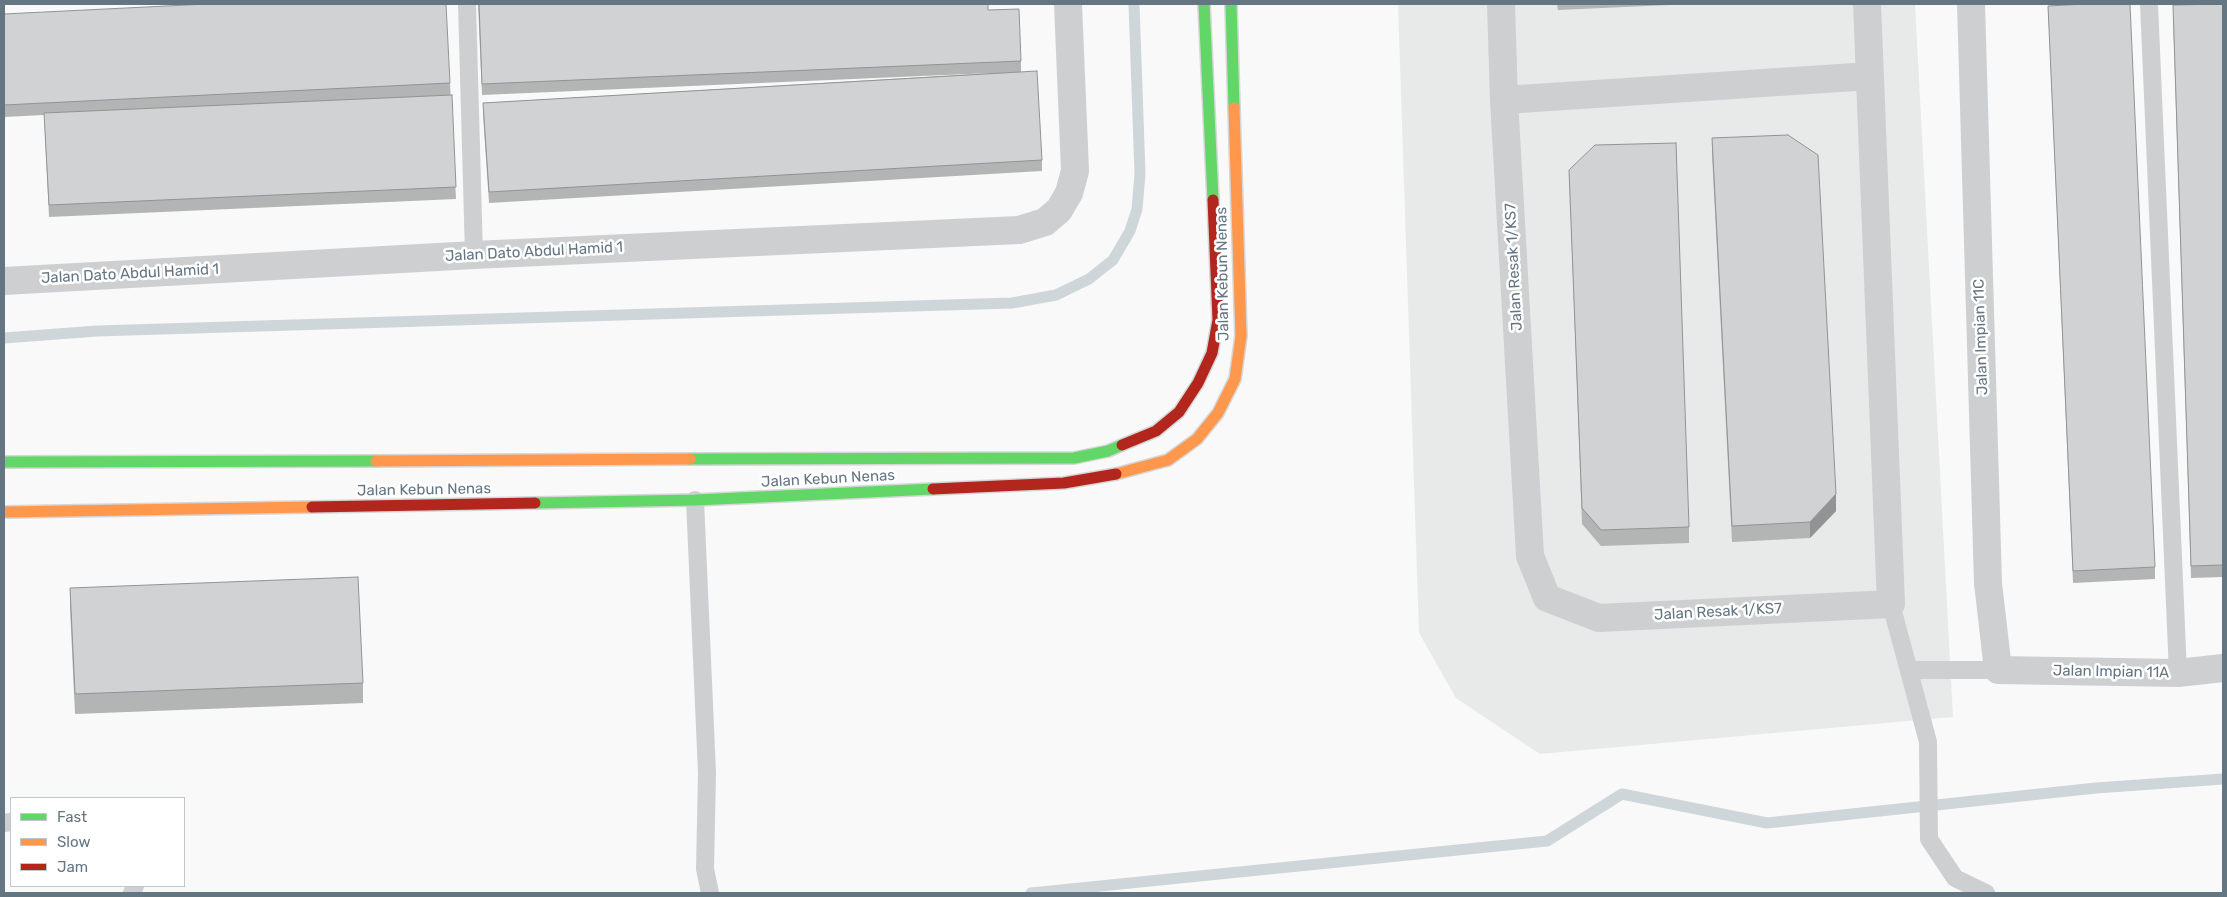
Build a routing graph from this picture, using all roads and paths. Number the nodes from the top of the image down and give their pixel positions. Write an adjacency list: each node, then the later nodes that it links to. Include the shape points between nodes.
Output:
1 (467, 4): 11 (lane)
2 (1068, 4): 11 (street, Jalan Dato Abdul Hamid 1, via 1075,170 1069,193 1059,210 1045,222 1019,230)
3 (1204, 4): 13 (street, Jalan Kebun Nenas, via 1218,320 1212,353 1179,412 1156,431 1108,451 1074,458 736,464)
4 (1231, 4): 14 (street, Jalan Kebun Nenas, via 1241,336 1235,379 1218,413 1197,438 1168,460 1130,472 1064,483 738,493)
5 (1501, 4): 10 (street, Jalan Resak 1/KS7)
6 (1867, 4): 9 (street)
7 (1971, 4): 19 (street, Jalan Impian 11C, via 1988,583)
8 (2149, 4): 20 (lane)
9 (1870, 76): 10 (street); 16 (street)
10 (1504, 100): 16 (street, Jalan Resak 1/KS7, via 1530,556 1547,598 1599,618)
11 (474, 255): 12 (street, Jalan Dato Abdul Hamid 1)
12 (4, 281)
13 (4, 462)
14 (694, 500): 15 (street, Jalan Kebun Nenas); 21 (lane, via 707,773 705,869)
15 (4, 512)
16 (1891, 604): 18 (lane)
17 (2223, 668): 20 (street, Jalan Impian 11A)
18 (1908, 670): 19 (lane); 22 (lane, via 1928,742 1929,839 1955,878)
19 (1998, 670): 20 (street, Jalan Impian 11A)
20 (2178, 673)
21 (710, 893)
22 (1986, 893)

